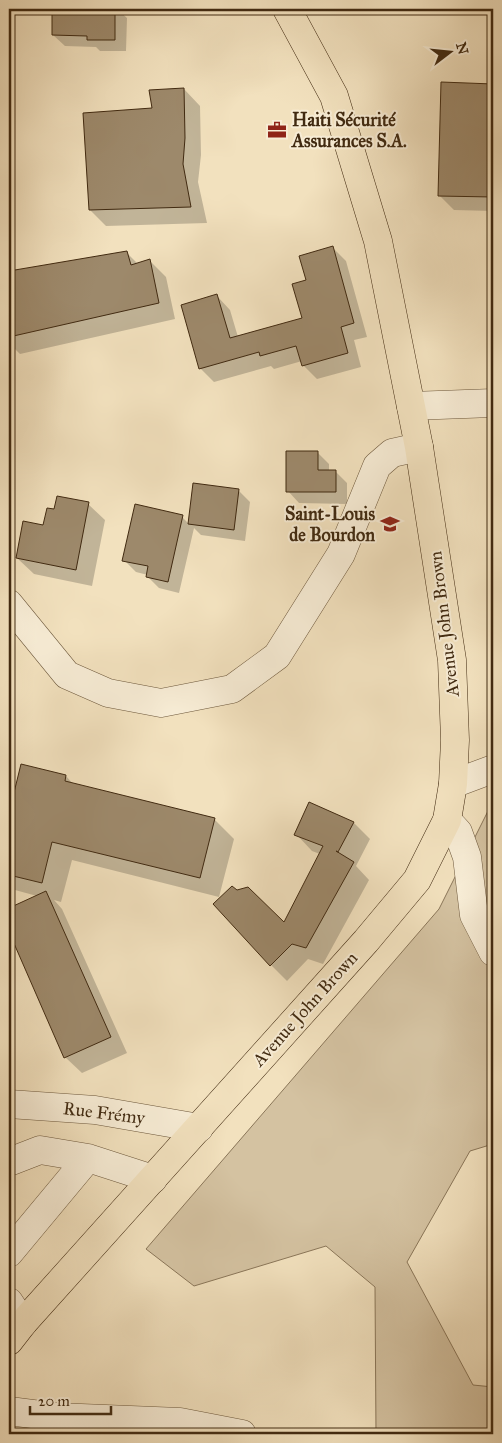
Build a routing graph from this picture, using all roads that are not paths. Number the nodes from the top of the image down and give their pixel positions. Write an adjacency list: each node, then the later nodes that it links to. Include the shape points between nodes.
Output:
1 (287, 9): 3 (main road, Avenue John Brown, via 337,104 378,241)
2 (493, 403): 3 (street)
3 (411, 406): 4 (main road, Avenue John Brown)
4 (419, 447): 5 (street, via 392,453 377,466 341,554 277,656 232,689 161,703 108,693 67,675); 7 (main road, Avenue John Brown, via 452,660)
5 (9, 604)
6 (493, 769): 7 (street)
7 (453, 784): 8 (main road, Avenue John Brown)
8 (447, 820): 9 (street, via 458,832 467,857 474,915); 11 (main road, Avenue John Brown, via 417,880)
9 (493, 952)
10 (9, 1104): 11 (street, Rue Frémy, via 95,1110)
11 (199, 1128): 14 (main road, Avenue John Brown)
12 (88, 1158): 13 (street, via 40,1150); 14 (street); 15 (street)
13 (9, 1162)
14 (153, 1179): 16 (main road, Avenue John Brown)
15 (9, 1254)
16 (14, 1322)
17 (9, 1411): 18 (street, via 56,1417 180,1422)
18 (242, 1434)

